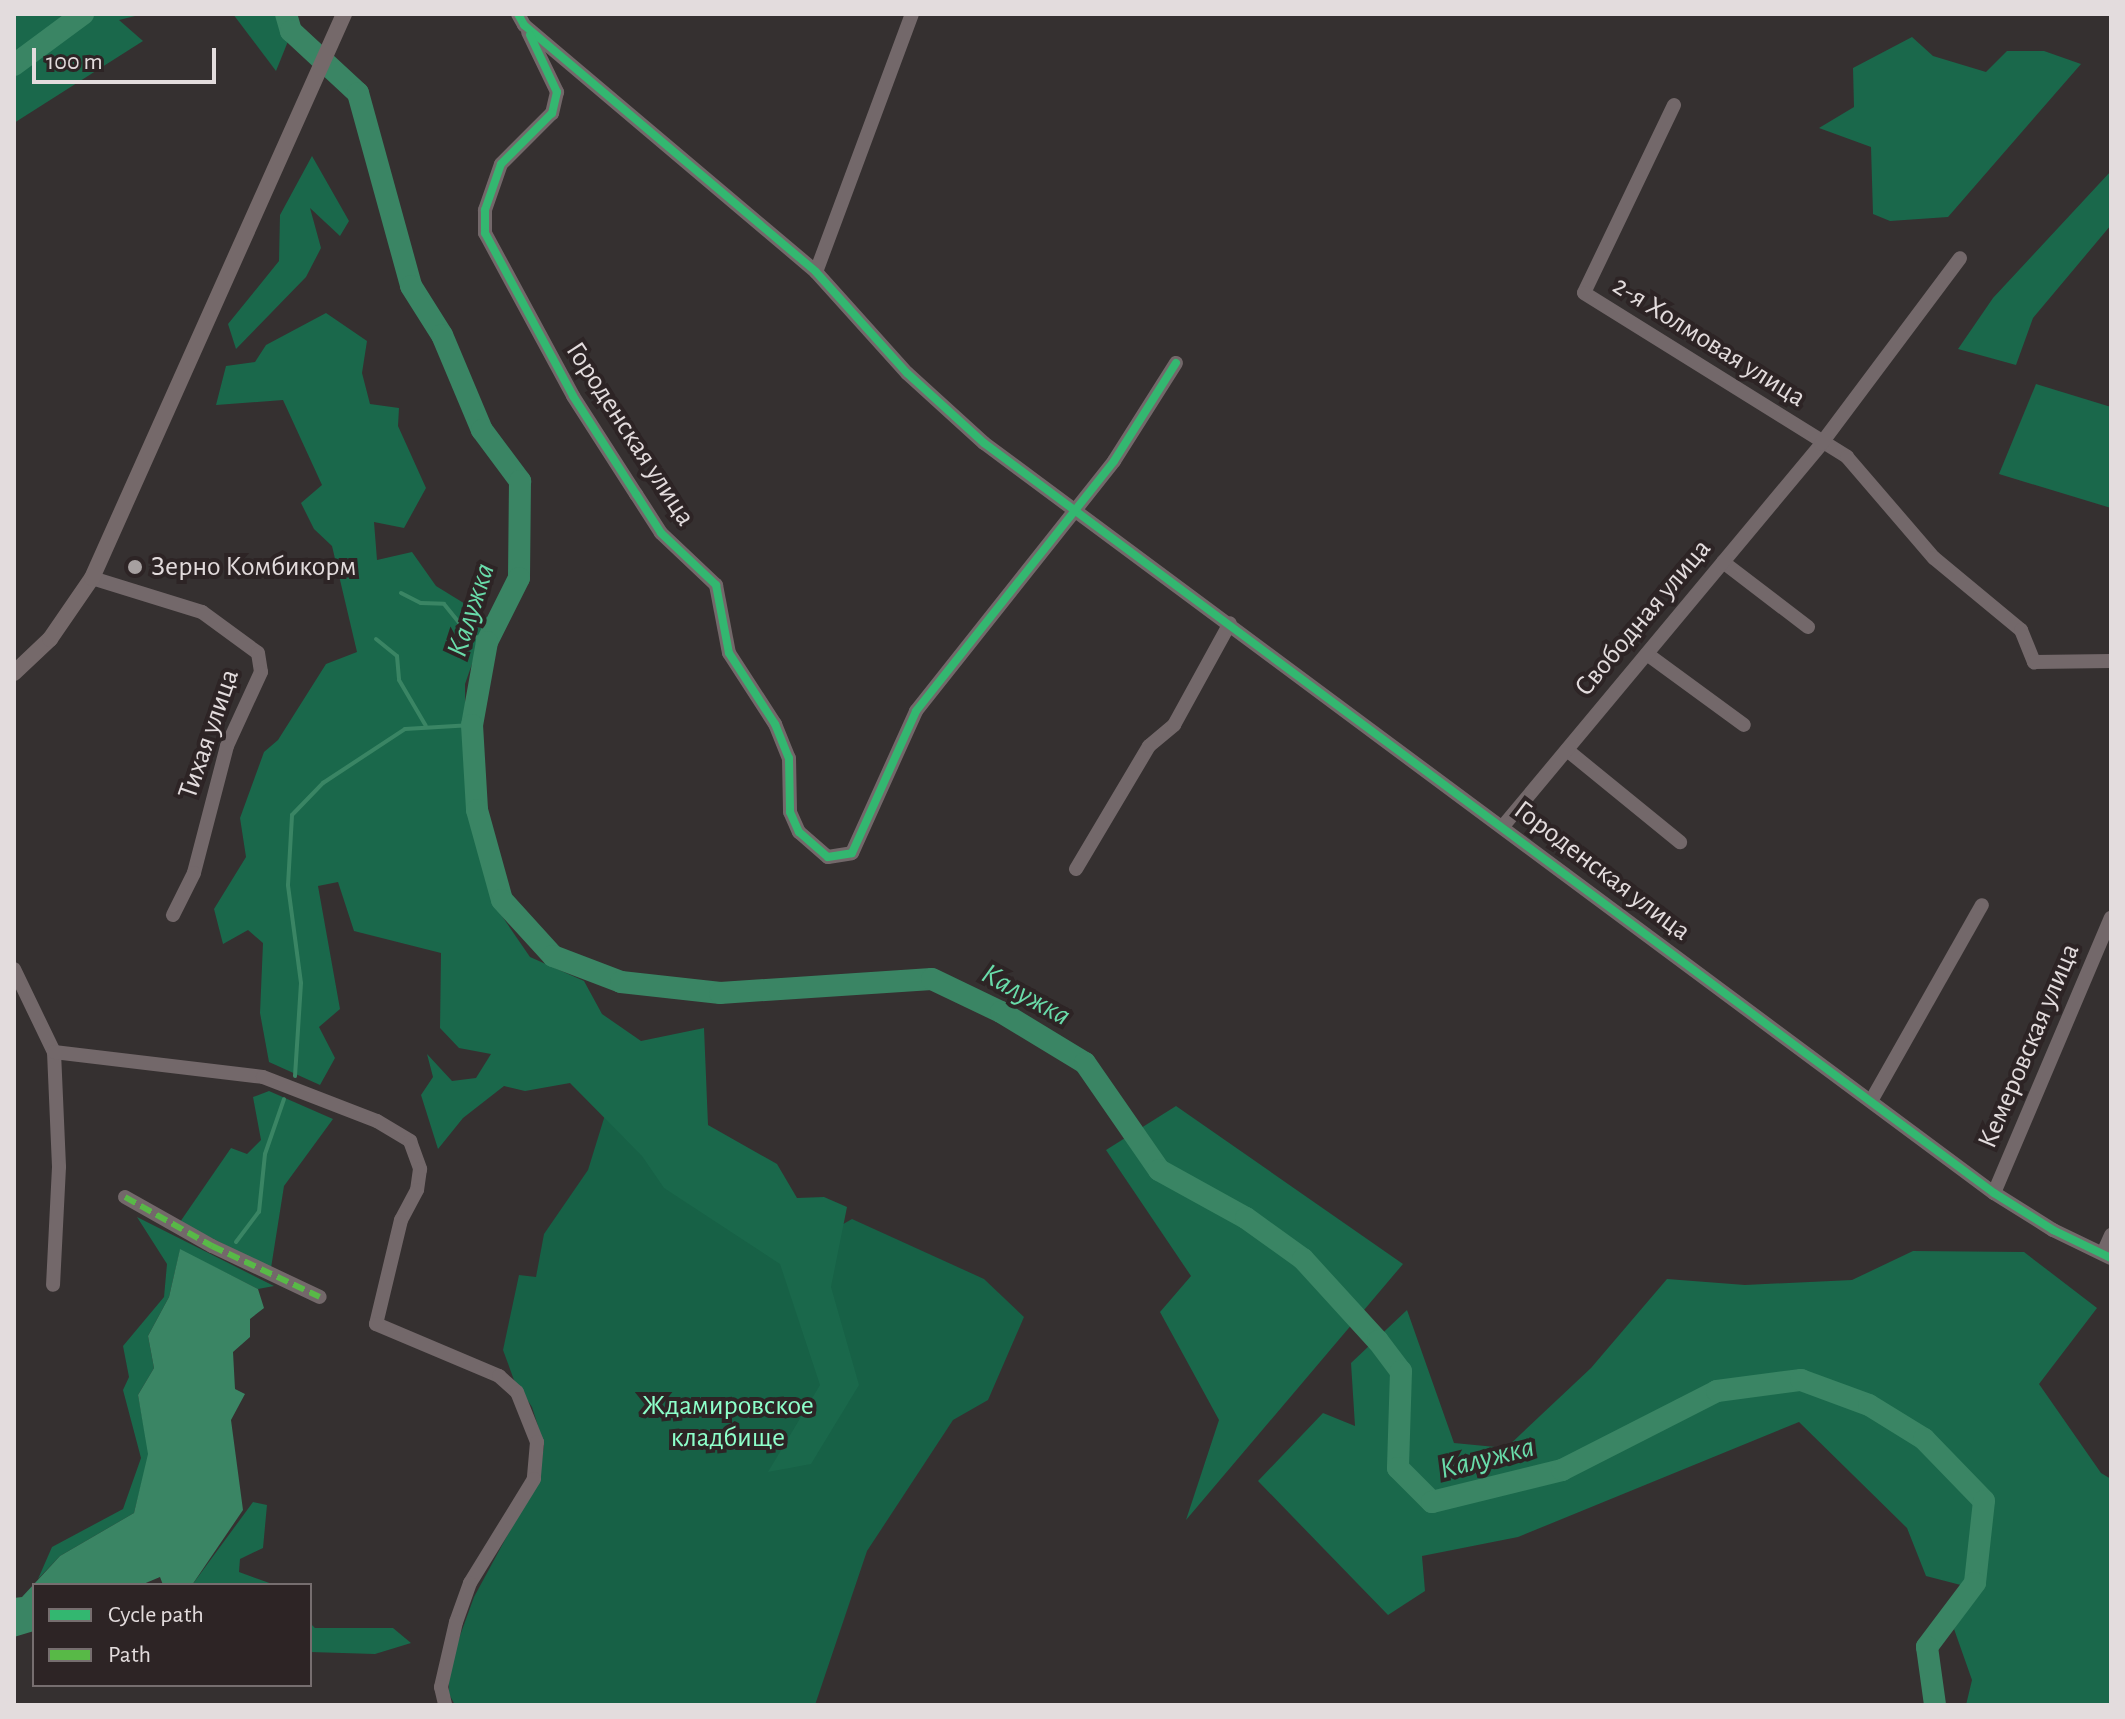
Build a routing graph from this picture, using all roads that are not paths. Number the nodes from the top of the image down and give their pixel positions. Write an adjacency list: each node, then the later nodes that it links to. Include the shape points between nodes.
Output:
1 (344, 14): 11 (main road)
2 (912, 14): 6 (street)
3 (521, 20): 6 (street, Городенская улица); 9 (street, Городенская улица, via 557,92 552,113 501,164 485,210 485,233 573,396 661,533 716,585 729,653 775,724 789,758 790,812 817,851 837,858 852,853 916,711)
4 (1674, 105): 8 (street, 2-я Холмовая улица, via 1584,293)
5 (1960, 258): 8 (street, Свободная улица)
6 (816, 272): 9 (street, Городенская улица, via 907,373 984,443)
7 (1176, 363): 9 (street, Городенская улица, via 1114,461)
8 (1821, 444): 10 (street, Свободная улица); 15 (street, via 1847,457 1934,558 2021,630 2034,662)
9 (1074, 507): 12 (street, Городенская улица)
10 (1723, 562): 13 (street); 14 (street, Свободная улица)
11 (92, 578): 16 (main road, via 50,639); 23 (street, Тихая улица, via 202,612 258,653 261,672 227,746 194,873)
12 (1230, 623): 19 (street, Городенская улица); 21 (street, via 1174,725 1149,746)
13 (1808, 627)
14 (1647, 654): 17 (street); 18 (street, Свободная улица)
15 (2111, 661)
16 (14, 673)
17 (1744, 725)
18 (1567, 750): 19 (street, Свободная улица); 20 (street)
19 (1504, 825): 27 (street, Городенская улица)
20 (1680, 842)
21 (1076, 869)
22 (1982, 905): 27 (street)
23 (173, 915)
24 (2111, 918): 28 (street, Кемеровская улица)
25 (14, 969): 26 (street)
26 (54, 1052): 32 (street, via 59,1167); 34 (street, via 263,1077 377,1121 410,1141 420,1169 417,1190 401,1220 376,1324 499,1376 517,1392 537,1442 534,1479 470,1583 441,1687)
27 (1871, 1101): 28 (street, Городенская улица)
28 (1994, 1193): 31 (street, Городенская улица)
29 (125, 1197): 33 (street)
30 (2111, 1235): 31 (street)
31 (2107, 1256)
32 (53, 1285)
33 (320, 1297)
34 (445, 1705)

